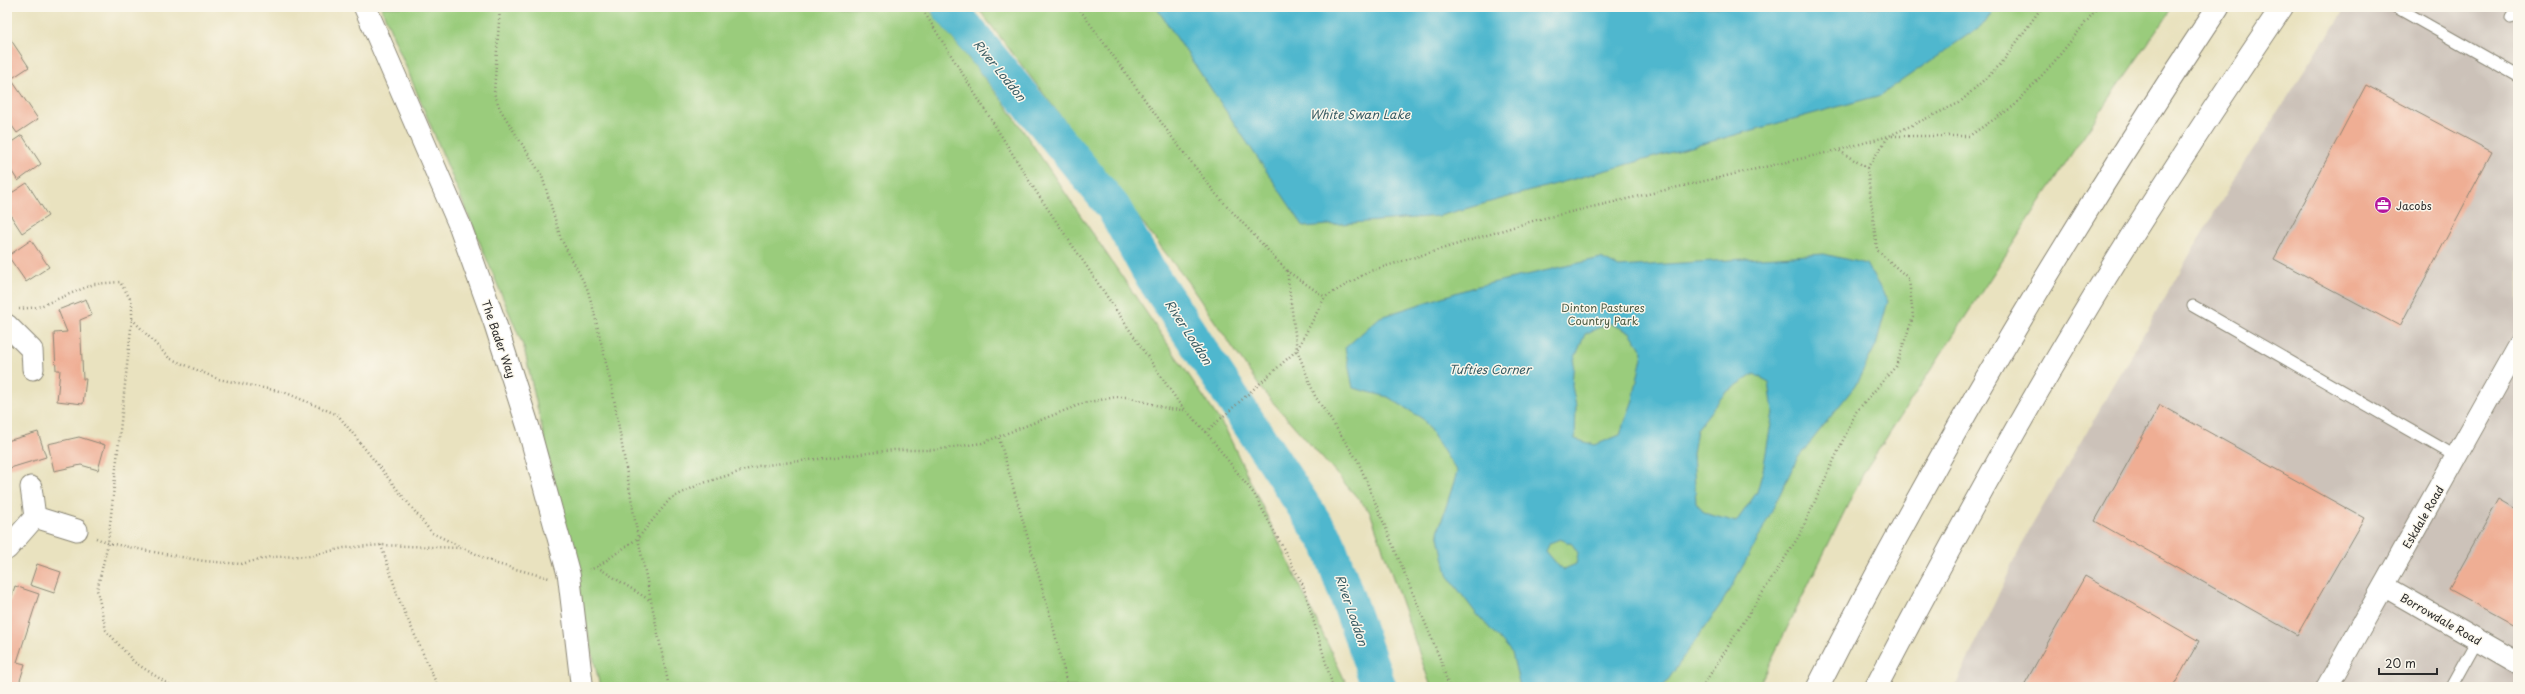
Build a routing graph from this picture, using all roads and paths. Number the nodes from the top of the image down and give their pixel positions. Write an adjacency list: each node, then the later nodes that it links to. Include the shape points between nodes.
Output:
1 (365, 7): 36 (main road, The Bader Way, via 460,226 495,323 528,426)
2 (500, 7): 31 (path, via 494,93 500,109 542,176 561,239 587,288 613,393)
3 (921, 7): 24 (path, via 1035,190)
4 (1078, 7): 16 (path, via 1171,136 1212,188)
5 (2042, 7): 13 (path, via 2001,64 1959,104)
6 (2098, 7): 13 (path, via 2054,62 2014,106 1969,136)
7 (2218, 7): 49 (main road, via 2116,164 2008,340 1892,545)
8 (2282, 7): 50 (main road, via 2203,124 2087,307 1996,463)
9 (2396, 7): 12 (lane)
10 (2518, 7): 11 (lane)
11 (2511, 18)
12 (2518, 76)
13 (1889, 136): 14 (path); 15 (path)
14 (1838, 150): 15 (path); 17 (path, via 1536,220 1370,271)
15 (1867, 168): 48 (path, via 1877,250 1909,279 1913,317 1896,366 1856,412 1799,536)
16 (1287, 272): 17 (path); 22 (path)
17 (1325, 297): 22 (path)
18 (2193, 306): 27 (lane)
19 (11, 317): 20 (path, via 94,284 120,282 132,302); 23 (street, via 32,350)
20 (132, 319): 32 (path); 35 (path, via 168,358 218,379 284,392 338,415 432,533)
21 (2518, 346): 27 (street, Eskdale Road)
22 (1297, 350): 25 (path); 47 (path, via 1315,396 1358,461 1441,661)
23 (33, 369)
24 (1184, 410): 25 (path); 26 (path, via 1169,409 1128,398 1097,400 1036,420)
25 (1206, 432): 46 (path, via 1254,494 1303,585)
26 (999, 438): 31 (path, via 934,450 894,450 758,466 700,484 670,499); 45 (path)
27 (2457, 457): 37 (street, Eskdale Road)
28 (31, 487): 29 (street)
29 (36, 518): 30 (street); 34 (street)
30 (77, 530)
31 (638, 538): 38 (path); 38 (path, via 598,567)
32 (108, 542): 33 (path, via 204,561 241,564 270,557 309,556 344,548); 41 (path, via 97,590 106,630 134,662)
33 (380, 545): 35 (path, via 456,547); 42 (path, via 400,602)
34 (7, 549)
35 (466, 550): 36 (path, via 497,564 554,580)
36 (569, 576): 43 (main road, The Bader Way)
37 (2384, 586): 39 (street, Borrowdale Road); 51 (street, Eskdale Road)
38 (651, 601): 44 (path)
39 (2478, 640): 40 (street, Borrowdale Road); 52 (lane)
40 (2518, 663)
41 (173, 687)
42 (438, 687)
43 (582, 687)
44 (669, 687)
45 (1068, 687)
46 (1333, 687)
47 (1449, 687)
48 (1702, 687)
49 (1818, 687)
50 (1876, 687)
51 (2327, 687)
52 (2451, 687)

